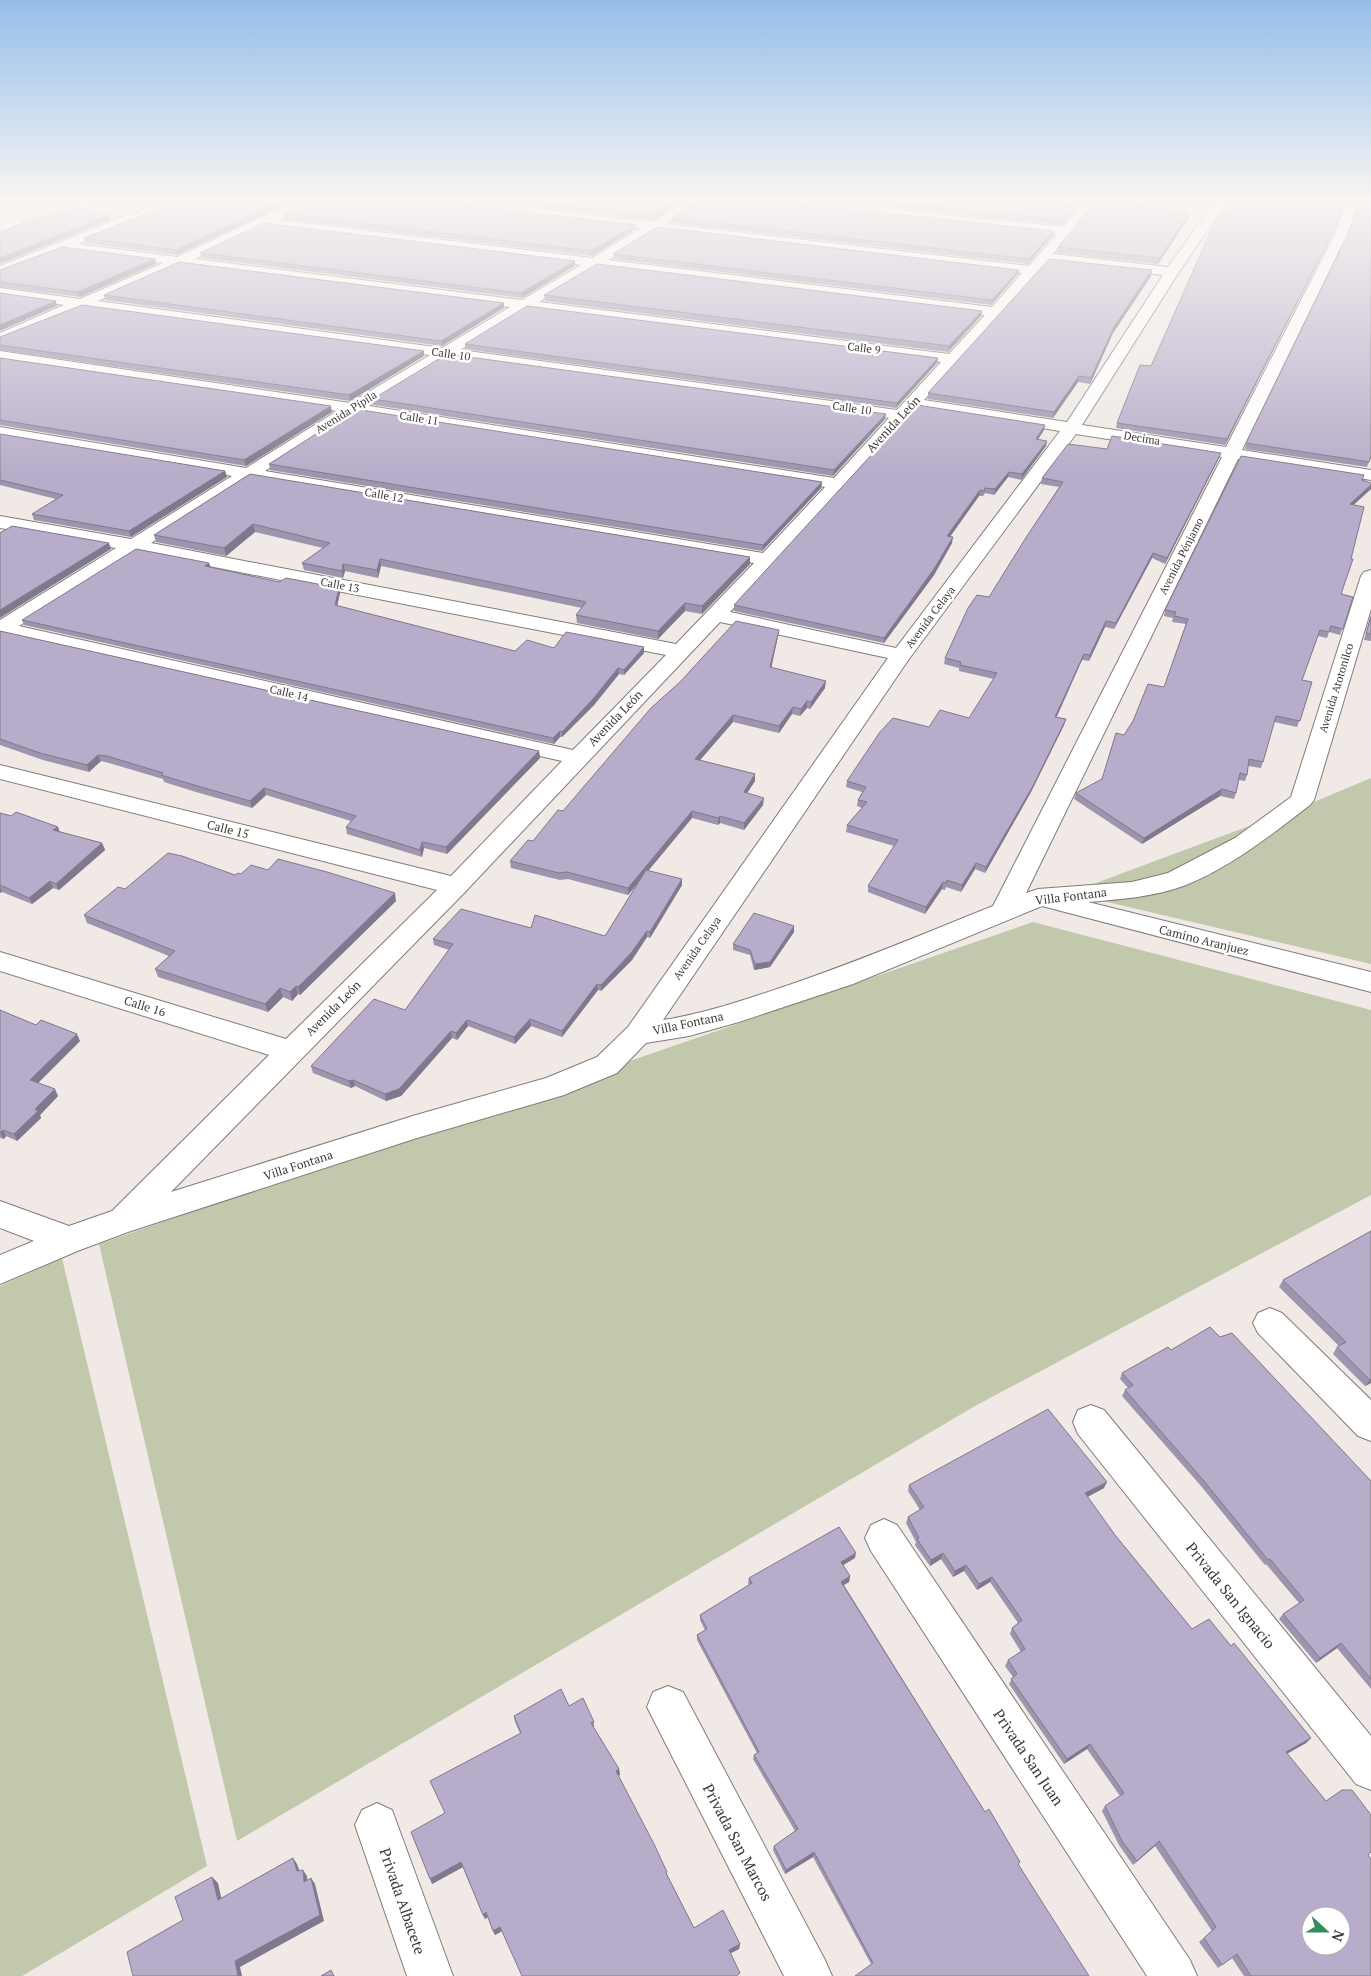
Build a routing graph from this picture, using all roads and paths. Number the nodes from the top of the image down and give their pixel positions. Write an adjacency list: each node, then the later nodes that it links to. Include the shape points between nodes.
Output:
1 (2, 292): 9 (street, Calle 10)
2 (105, 292): 9 (street)
3 (432, 292): 10 (street, Calle 9)
4 (544, 292): 10 (street, Avenida Pípila)
5 (833, 292): 11 (street)
6 (1013, 292): 11 (street, Avenida León)
7 (1159, 292): 18 (street, Avenida Celaya)
8 (1312, 292): 20 (street, Avenida Pénjamo)
9 (80, 303): 12 (street); 13 (street, Calle 10)
10 (524, 304): 13 (street, Avenida Pípila); 15 (street, Calle 9)
11 (996, 312): 15 (street, Avenida León)
12 (0, 338)
13 (443, 353): 16 (street, Avenida Pípila); 17 (street, Calle 10)
14 (0, 356): 16 (street, Calle 11)
15 (952, 359): 17 (street, Avenida León)
16 (352, 408): 21 (street, Avenida Pípila); 23 (street, Calle 11)
17 (907, 409): 18 (street, Decima); 23 (street, Avenida León)
18 (1072, 427): 20 (street, Decima); 31 (street, Avenida Celaya)
19 (0, 432): 21 (street, Calle 12)
20 (1233, 453): 22 (street, Decima); 37 (street, Avenida Pénjamo)
21 (250, 472): 25 (street, Avenida Pípila); 26 (street, Calle 12)
22 (1371, 475)
23 (838, 484): 26 (street, Avenida León)
24 (0, 522): 25 (street, Calle 13)
25 (132, 545): 29 (street, Avenida Pípila); 30 (street, Calle 13)
26 (768, 560): 28 (street, Avenida León)
27 (1371, 576): 34 (street, Avenida Atotonilco)
28 (715, 615): 30 (street, Avenida León); 31 (street)
29 (0, 629): 32 (street, Calle 14)
30 (680, 651): 32 (street, Avenida León)
31 (901, 655): 40 (street, Avenida Celaya)
32 (578, 758): 35 (street, Avenida León)
33 (0, 772): 35 (street, Calle 15)
34 (1302, 800): 36 (street, Villa Fontana, via 1244,844 1176,879 1132,890)
35 (456, 886): 41 (street, Avenida León)
36 (1038, 898): 37 (street, Villa Fontana); 39 (street, Camino Aranjuez)
37 (1004, 911): 40 (street, Villa Fontana, via 843,977 689,1026)
38 (0, 961): 41 (street, Calle 16)
39 (1371, 982)
40 (638, 1034): 43 (street, Villa Fontana, via 607,1064 554,1087 416,1127)
41 (290, 1051): 43 (street, Avenida León)
42 (0, 1214): 44 (street)
43 (121, 1221): 44 (street, Villa Fontana)
44 (69, 1240): 45 (street)
45 (0, 1270)
46 (1270, 1323): 48 (street)
47 (1091, 1422): 51 (street, Privada San Ignacio)
48 (1371, 1424)
49 (884, 1538): 55 (street, Privada San Juan)
50 (668, 1707): 54 (street, Privada San Marcos)
51 (1371, 1769)
52 (377, 1825): 53 (street, Privada Albacete)
53 (430, 1976)
54 (809, 1976)
55 (1174, 1976)

